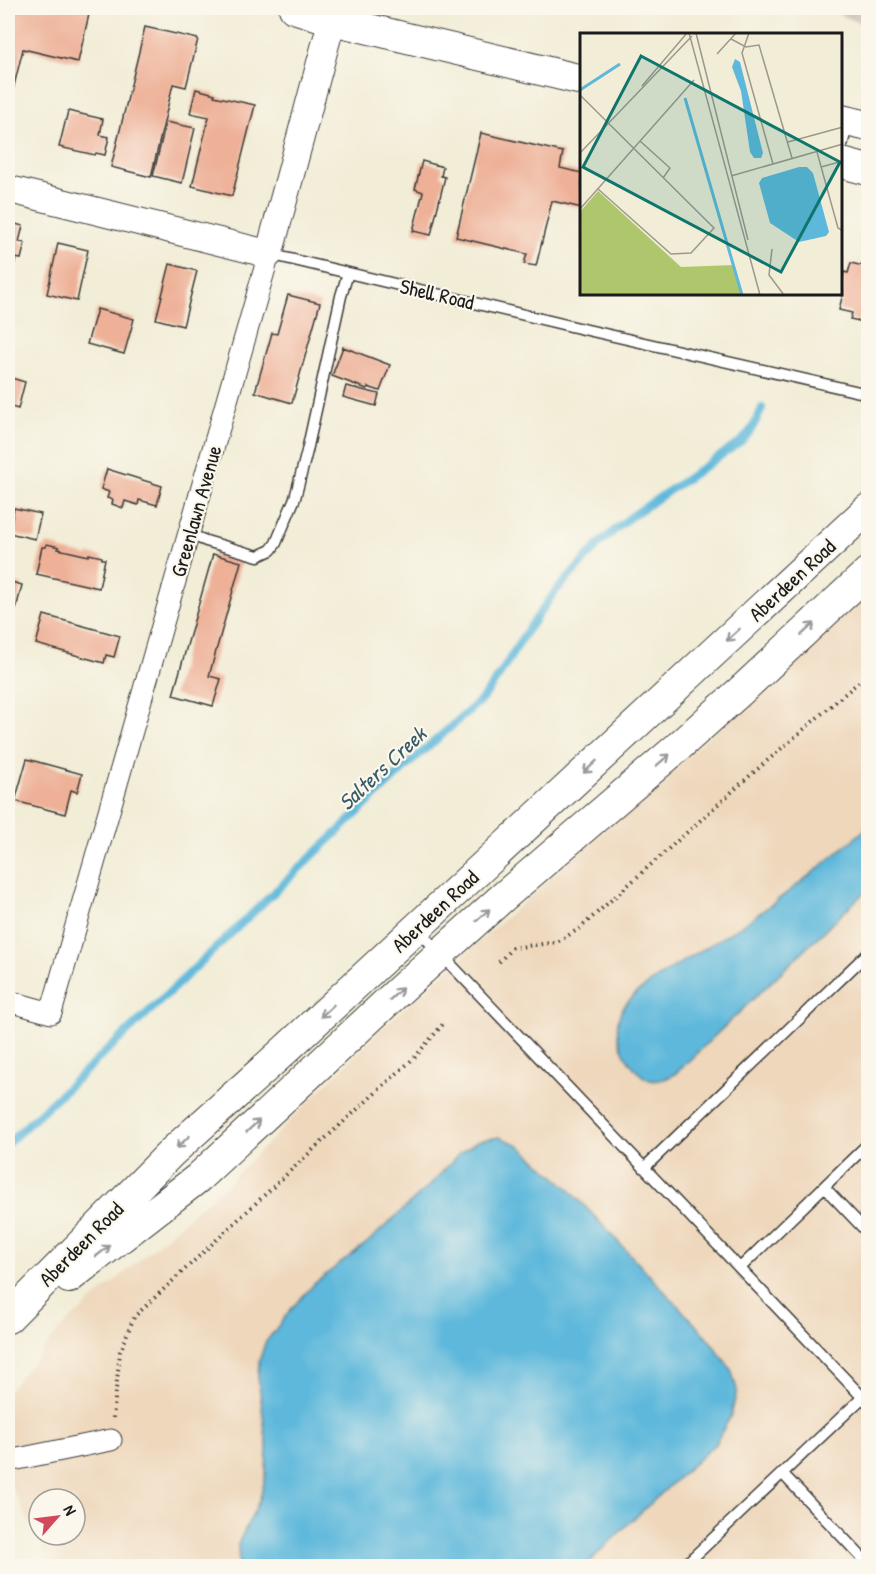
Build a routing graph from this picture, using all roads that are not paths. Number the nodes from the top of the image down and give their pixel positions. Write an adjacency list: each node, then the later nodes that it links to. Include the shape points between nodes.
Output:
1 (294, 8): 2 (main road)
2 (334, 14): 3 (main road); 7 (street, Greenlawn Avenue)
3 (580, 79)
4 (843, 163): 5 (main road)
5 (868, 170)
6 (8, 189): 7 (street, Shell Road)
7 (269, 254): 8 (lane, Shell Road); 11 (street, Greenlawn Avenue)
8 (348, 273): 9 (lane, Shell Road); 11 (lane, via 295,498 276,543 258,556)
9 (868, 394)
10 (868, 509): 13 (main road, Aberdeen Road, one-way to 13)
11 (189, 534): 16 (street, Greenlawn Avenue, via 51,1013)
12 (868, 572): 15 (main road, Aberdeen Road, one-way to 12, via 686,740)
13 (416, 928): 15 (lane); 22 (main road, Aberdeen Road, one-way to 22, via 172,1152)
14 (868, 953): 18 (lane)
15 (440, 954): 18 (lane); 23 (main road, Aberdeen Road, one-way to 15, via 198,1178)
16 (8, 1001)
17 (868, 1144): 19 (lane)
18 (644, 1168): 21 (lane)
19 (824, 1187): 20 (lane); 21 (lane)
20 (868, 1233)
21 (740, 1268): 24 (lane)
22 (8, 1318)
23 (8, 1326)
24 (866, 1400): 27 (lane)
25 (111, 1440): 26 (street)
26 (8, 1461)
27 (782, 1473): 28 (lane); 29 (lane)
28 (868, 1564)
29 (684, 1566)

